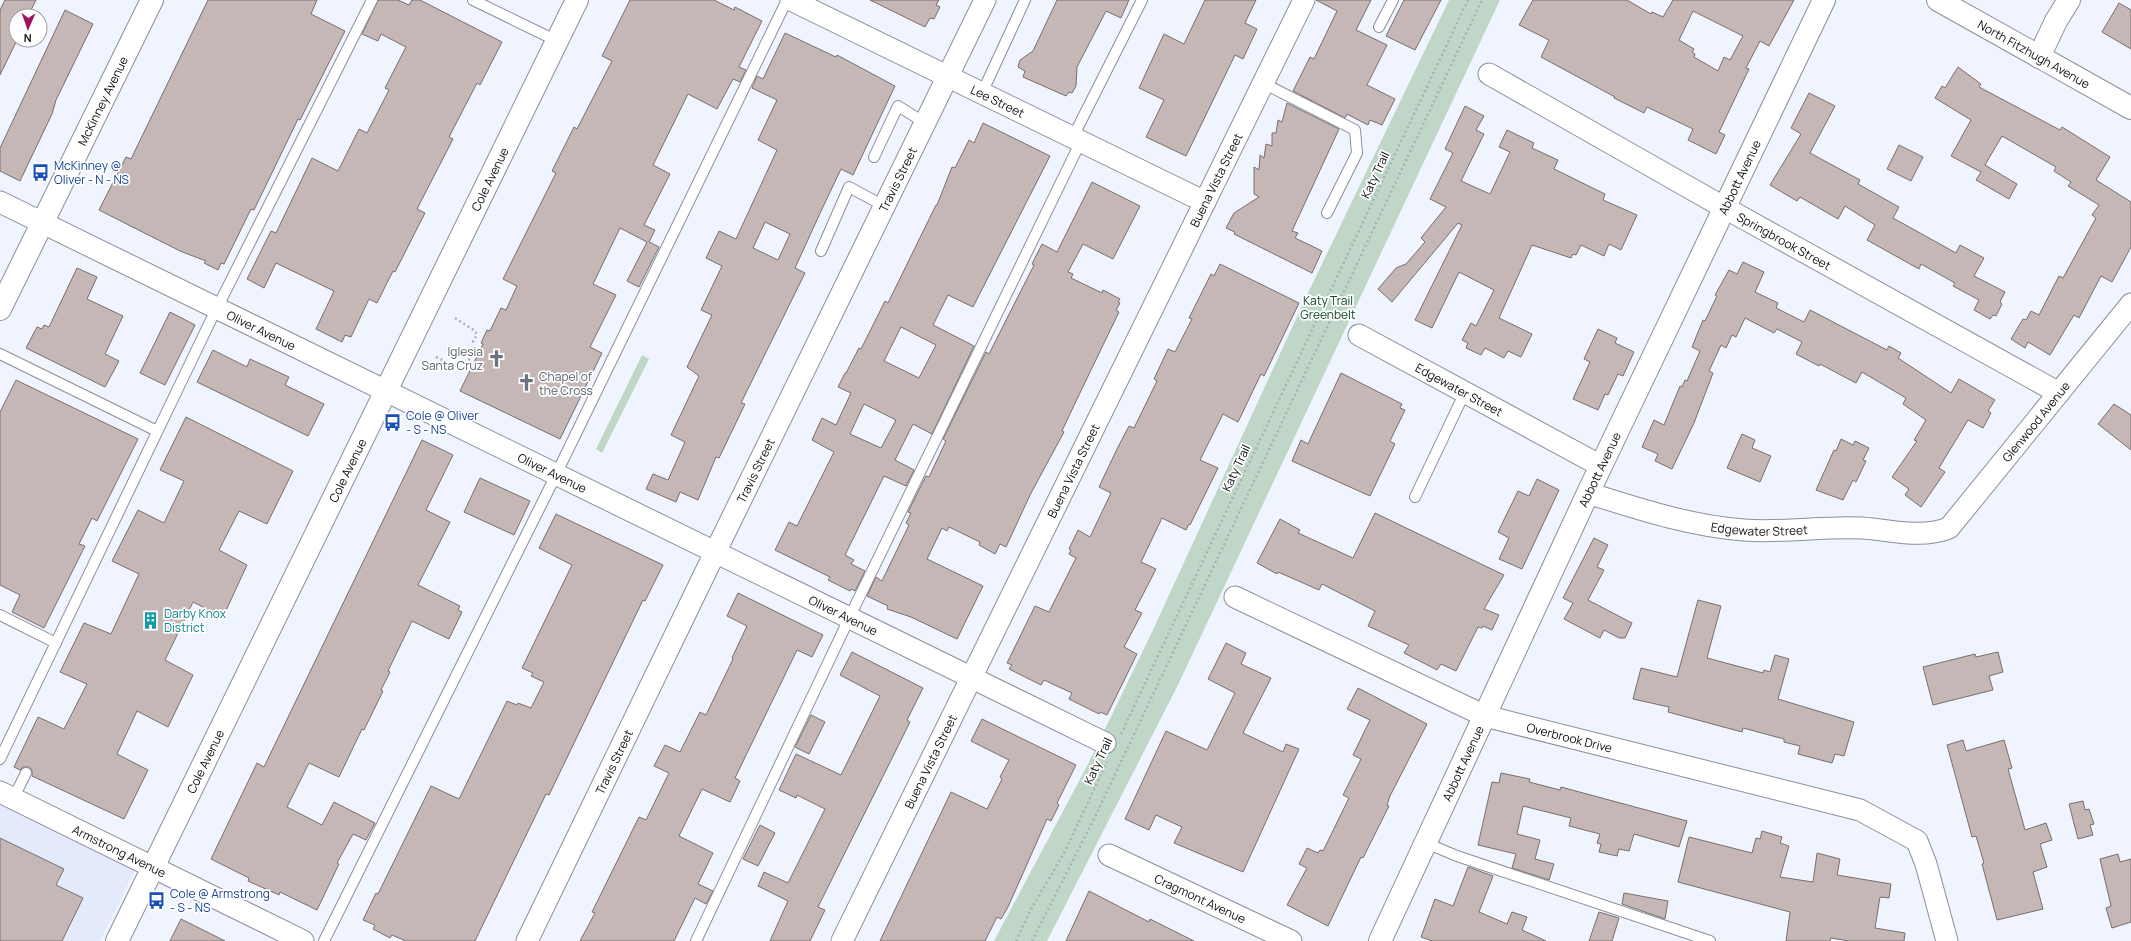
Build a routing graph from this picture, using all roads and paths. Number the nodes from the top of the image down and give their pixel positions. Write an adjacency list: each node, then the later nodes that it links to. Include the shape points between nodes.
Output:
1 (152, 0): 33 (street, McKinney Avenue)
2 (372, 0): 36 (lane)
3 (474, 0): 18 (lane)
4 (577, 0): 18 (street, Cole Avenue)
5 (787, 0): 49 (lane)
6 (792, 0): 21 (street, Lee Street)
7 (985, 0): 21 (street, Travis Street)
8 (1025, 0): 23 (lane)
9 (1142, 0): 26 (lane)
10 (1304, 0): 22 (street, Buena Vista Street)
11 (1393, 0): 17 (lane)
12 (1468, 0): 60 (path, Katy Trail)
13 (1482, 0): 74 (path, via 1093,821)
14 (1824, 0): 31 (street, Abbott Avenue)
15 (1938, 0): 19 (street, North Fitzhugh Avenue)
16 (2069, 0): 19 (street)
17 (1379, 27)
18 (557, 41): 44 (street, Cole Avenue)
19 (2039, 57): 24 (street, North Fitzhugh Avenue)
20 (1489, 74): 31 (street, Springbrook Street)
21 (948, 76): 23 (street, Lee Street); 25 (street, Travis Street)
22 (1263, 83): 29 (street, Buena Vista Street); 32 (lane, via 1355,130 1357,153)
23 (982, 93): 26 (street, Lee Street)
24 (2131, 107)
25 (925, 123): 27 (lane, via 898,106); 30 (street, Travis Street)
26 (1077, 139): 29 (street, Lee Street); 56 (lane)
27 (874, 157)
28 (0, 202): 33 (street, Oliver Avenue)
29 (1204, 202): 58 (street, Buena Vista Street)
30 (884, 206): 34 (lane, via 849,187); 53 (street, Travis Street)
31 (1725, 208): 46 (street, Springbrook Street); 48 (street, Abbott Avenue)
32 (1327, 213)
33 (42, 223): 36 (street, Oliver Avenue); 37 (street, McKinney Avenue)
34 (821, 251)
35 (2131, 304): 46 (street, Glenwood Avenue)
36 (217, 308): 44 (street, Oliver Avenue); 47 (lane)
37 (0, 309)
38 (455, 318): 43 (path, via 475,330 477,335 473,341 475,350)
39 (1359, 335): 45 (street, Edgewater Street)
40 (0, 354): 47 (lane)
41 (436, 357): 42 (path)
42 (460, 368)
43 (464, 368)
44 (387, 392): 49 (street, Oliver Avenue); 66 (street, Cole Avenue)
45 (1465, 392): 48 (street, Edgewater Street); 51 (lane)
46 (2059, 393): 52 (street, Glenwood Avenue, via 1949,528)
47 (157, 431): 57 (lane)
48 (1601, 466): 50 (street, Abbott Avenue)
49 (556, 474): 53 (street, Oliver Avenue); 69 (lane)
50 (1588, 493): 52 (street, Edgewater Street, via 1692,524 1745,530 1862,528 1914,534); 59 (street, Abbott Avenue)
51 (1414, 497)
52 (1935, 533)
53 (715, 552): 56 (street, Oliver Avenue); 70 (street, Travis Street)
54 (1235, 596): 59 (street, Overbrook Drive)
55 (0, 615): 57 (lane)
56 (849, 618): 58 (street, Oliver Avenue); 71 (lane)
57 (56, 643): 61 (lane)
58 (971, 678): 60 (street, Oliver Avenue); 72 (street, Buena Vista Street)
59 (1485, 716): 64 (street, Abbott Avenue); 78 (street, Overbrook Drive, via 1860,810 1917,841 1926,864)
60 (1111, 747): 73 (path, Katy Trail, via 1064,853 1030,911)
61 (0, 759)
62 (26, 773): 63 (lane)
63 (7, 795): 66 (street, Armstrong Avenue)
64 (1426, 843): 76 (street, Abbott Avenue); 77 (lane, via 1457,856)
65 (1109, 855): 75 (street, Cragmont Avenue)
66 (154, 867): 67 (street, Cole Avenue); 68 (street, Armstrong Avenue)
67 (117, 941)
68 (303, 941)
69 (324, 941)
70 (527, 941)
71 (696, 941)
72 (842, 941)
73 (1016, 941)
74 (1032, 941)
75 (1291, 941)
76 (1380, 941)
77 (1710, 941)
78 (1947, 941)

